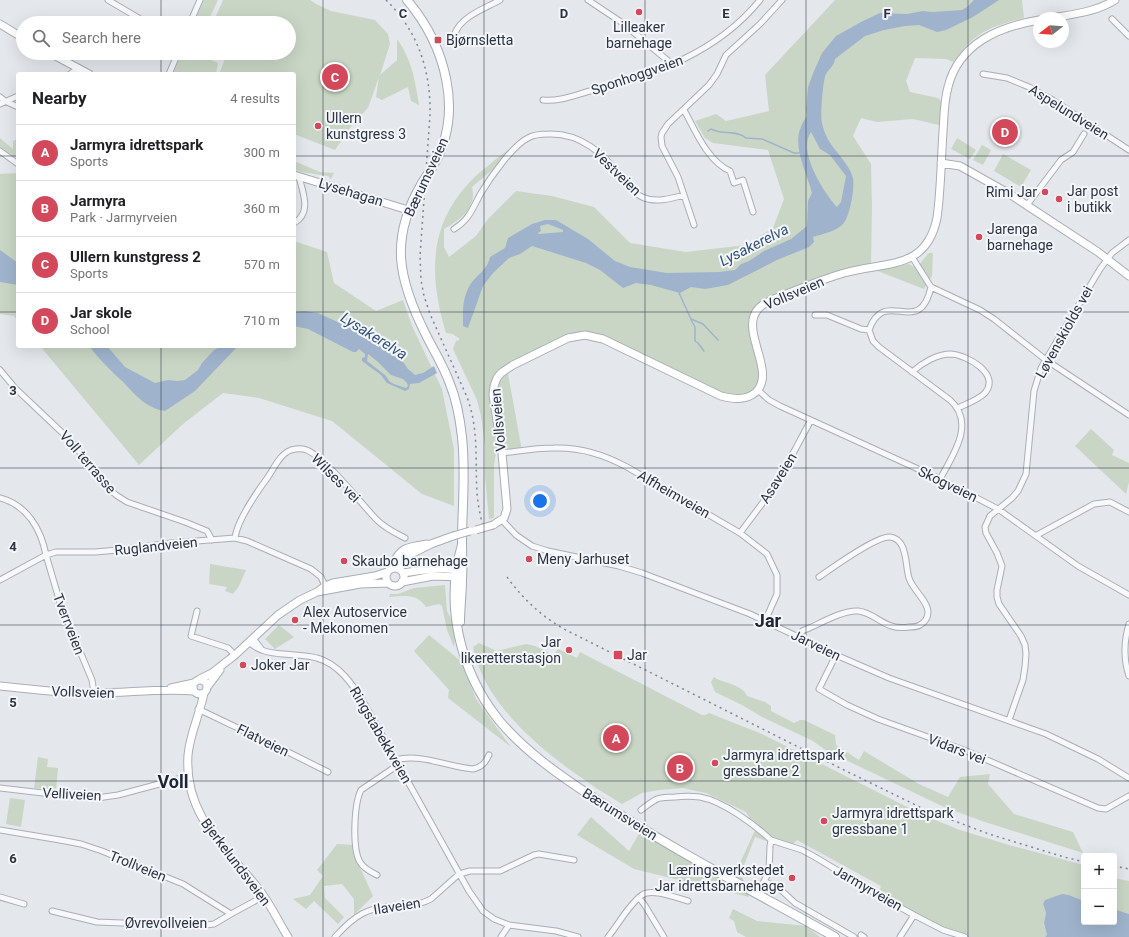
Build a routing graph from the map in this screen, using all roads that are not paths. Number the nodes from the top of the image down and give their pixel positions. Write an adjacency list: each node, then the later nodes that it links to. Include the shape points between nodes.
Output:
1 (108, 0): 10 (street)
2 (200, 0): 11 (street)
3 (407, 0): 40 (main road, Bærumsveien, bridge, via 432,39 443,67 449,112 448,128 442,147)
4 (500, 0): 16 (street, via 464,20)
5 (588, 0): 20 (street, via 621,22)
6 (760, 0): 20 (street, Sponhoggveien, via 730,30 692,55)
7 (782, 0): 31 (street, via 726,55 714,79)
8 (1115, 0): 9 (main road, via 1104,7)
9 (1069, 15)
10 (135, 16)
11 (193, 16)
12 (1112, 19): 17 (street)
13 (1033, 21): 36 (main road, Vollsveien, via 1010,26 991,35 972,48 959,63 946,97)
14 (0, 24): 15 (main road)
15 (16, 34)
16 (455, 34)
17 (1129, 36)
18 (62, 60): 21 (main road)
19 (175, 60): 24 (street)
20 (672, 64): 28 (street, Sponhoggveien, via 613,85 558,100)
21 (77, 69): 22 (street); 23 (main road)
22 (73, 72)
23 (84, 72)
24 (170, 72)
25 (983, 74): 33 (street, Aspelundveien, via 1007,78 1051,98)
26 (0, 97): 29 (street)
27 (16, 97): 29 (street)
28 (543, 100)
29 (2, 103): 30 (street)
30 (16, 106)
31 (684, 110): 38 (street, via 668,124 661,137 662,146); 41 (street, via 710,155 720,166 730,171 734,183 743,180)
32 (1084, 134): 39 (street, via 1073,152 1062,160)
33 (1129, 150)
34 (0, 151): 35 (street)
35 (16, 163)
36 (941, 163): 39 (main road, via 954,164 966,169); 46 (main road, Vollsveien, via 935,226 927,244)
37 (297, 176): 40 (main road, Lysehagan); 42 (street, via 306,206 301,218)
38 (684, 195): 43 (street); 44 (street, Vestveien, via 653,199 636,194 611,163 591,146 562,135 542,134 526,138 509,154 482,193 470,216)
39 (1027, 205): 47 (main road)
40 (408, 210): 74 (main road, Bærumsveien, via 402,237 401,267 407,293 447,376 456,402 462,437 464,498)
41 (753, 212)
42 (296, 222)
43 (694, 225)
44 (454, 229)
45 (1129, 240): 47 (street, Løvenskiolds vei)
46 (912, 257): 49 (street); 55 (main road, Vollsveien, via 900,262 844,273 771,300 760,307 752,322 762,369 762,380)
47 (1108, 259): 48 (main road); 52 (street, Løvenskiolds vei)
48 (1129, 276)
49 (931, 287): 51 (street, via 925,304 918,311 887,310 876,316); 52 (street, via 994,319)
50 (815, 315): 51 (street, via 827,315)
51 (869, 330): 54 (street, via 873,341 879,347)
52 (1046, 360): 57 (street); 62 (street, Løvenskiolds vei, via 1034,390 1024,481 1012,498)
53 (0, 370): 69 (street, Voll terrasse, via 15,388 71,441 116,495 127,502 208,531)
54 (912, 372): 56 (street); 56 (street, via 931,360 951,354 971,359 985,372 988,379 987,389 979,398)
55 (758, 390): 58 (street, Skogveien, via 769,400); 59 (main road, Vollsveien, via 741,399 721,396 603,339 590,335 575,336 513,365 497,378 493,395)
56 (958, 408): 60 (street, via 961,433 954,454)
57 (1129, 415)
58 (811, 420): 60 (street, Skogveien); 65 (street, Asaveien, via 776,485)
59 (502, 453): 64 (main road, Vollsveien, via 507,504); 65 (street, Alfheimveien, via 555,447 598,454 634,471)
60 (940, 479): 62 (street, Skogveien)
61 (0, 498): 71 (street, via 15,503 30,517 44,544)
62 (998, 509): 66 (street, Skogveien); 97 (street, Løvenskiolds vei, via 990,516 985,527 1002,566 997,597 1021,636 1026,654 1023,680)
63 (1129, 512): 66 (street, via 1110,502 1094,504)
64 (502, 520): 70 (main road, bridge); 82 (street, Jarveien, via 516,535 532,546 642,573)
65 (740, 533): 82 (street, Alfheimveien, via 767,554 777,575 776,594)
66 (1036, 535): 80 (street, Skogveien, via 1078,566)
67 (235, 538): 68 (street, Wilses vei, via 238,526 276,465 284,454 298,448 313,454 338,476 377,521); 69 (street, Ruglandveien); 79 (street, Ruglandveien, via 311,569 321,577)
68 (405, 538)
69 (212, 540): 71 (street, Ruglandveien, via 96,552 56,552)
70 (431, 544): 72 (main road, via 402,550 397,554); 73 (main road, via 404,558)
71 (46, 555): 76 (street, Ruglandveien); 95 (street, Tverrveien, via 61,606 92,680)
72 (389, 570): 73 (main road); 78 (main road, via 386,578); 79 (main road, Vollsveien, via 375,576 345,580)
73 (401, 571): 74 (main road, via 447,568); 77 (main road, via 404,576)
74 (458, 575): 77 (main road); 113 (main road, Bærumsveien, via 460,636 466,662 483,698 498,720 525,747 624,818)
75 (819, 577): 84 (street, via 873,543 890,537 896,539 904,551 908,578 928,612 926,619 917,626 894,628 866,613 853,611 802,631)
76 (0, 580)
77 (402, 582): 78 (main road, via 396,586)
78 (388, 583): 79 (main road, Vollsveien)
79 (326, 588): 85 (main road, Vollsveien, via 288,607)
80 (1129, 595)
81 (197, 611): 87 (street, via 190,636 228,648)
82 (765, 621): 84 (street, Jarveien)
83 (1129, 624): 88 (street, via 1124,649)
84 (799, 637): 86 (street, Jarveien)
85 (251, 640): 87 (main road, Vollsveien); 99 (street, Ringstabekkveien, via 255,648 273,653 317,658 335,667 356,690)
86 (836, 655): 97 (street, Jarveien, via 889,678); 105 (street, Vidars vei, via 819,690 847,705 964,750 1098,808 1108,808)
87 (234, 656): 89 (main road, Vollsveien); 91 (main road, Vollsveien)
88 (1129, 676)
89 (197, 681): 91 (main road, via 205,681); 92 (main road, Vollsveien); 93 (main road, via 193,686)
90 (0, 686): 95 (main road, Vollsveien)
91 (208, 686): 94 (main road)
92 (165, 690): 93 (main road, Vollsveien); 95 (main road, Vollsveien)
93 (195, 692): 94 (main road); 96 (main road, Bjerkelundsveien)
94 (204, 693): 96 (main road, Bjerkelundsveien)
95 (94, 694)
96 (199, 711): 101 (street, Flatveien); 102 (main road, Bjerkelundsveien, via 189,746)
97 (1009, 720): 103 (street, Jarveien, via 1074,746)
98 (489, 756): 99 (street, via 480,768 474,769 418,758)
99 (395, 760): 100 (street, Ringstabekkveien)
100 (398, 765): 110 (street, Ringstabekkveien); 111 (street, via 361,790 357,805 356,850 365,868)
101 (328, 772)
102 (189, 776): 104 (street, Velliveien, via 97,798); 114 (main road, Bjerkelundsveien, via 194,800 206,825)
103 (1129, 778)
104 (0, 788)
105 (1129, 796)
106 (641, 810): 108 (street, Jarmyrveien, via 664,797 701,797 740,816)
107 (0, 830): 120 (street, Trollveien, via 67,841 102,851 183,884)
108 (771, 840): 112 (street, via 768,872); 121 (street, Jarmyrveien, via 802,850)
109 (574, 860): 110 (street, via 539,854 500,871)
110 (459, 874): 122 (street, Ringstabekkveien, via 483,911); 124 (street, Ilaveien, via 426,902 370,910 358,915)
111 (378, 876)
112 (764, 881): 113 (street); 130 (street, via 781,890 795,903)
113 (757, 894): 129 (main road, Bærumsveien)
114 (264, 896): 120 (street); 123 (main road, Bjerkelundsveien)
115 (0, 897): 118 (street)
116 (638, 898): 117 (street, via 647,893 658,893); 127 (street); 128 (street)
117 (688, 901)
118 (24, 904)
119 (52, 911): 120 (street, Øvrevollveien, via 97,922 196,926 214,924)
120 (231, 914)
121 (914, 915): 131 (street); 132 (street, Jarmyrveien, via 943,930)
122 (509, 925): 125 (street); 126 (street, Ringstabekkveien, via 556,931)
123 (288, 937)
124 (335, 937)
125 (501, 937)
126 (578, 937)
127 (608, 937)
128 (664, 937)
129 (834, 937)
130 (854, 937)
131 (900, 937)
132 (965, 937)

